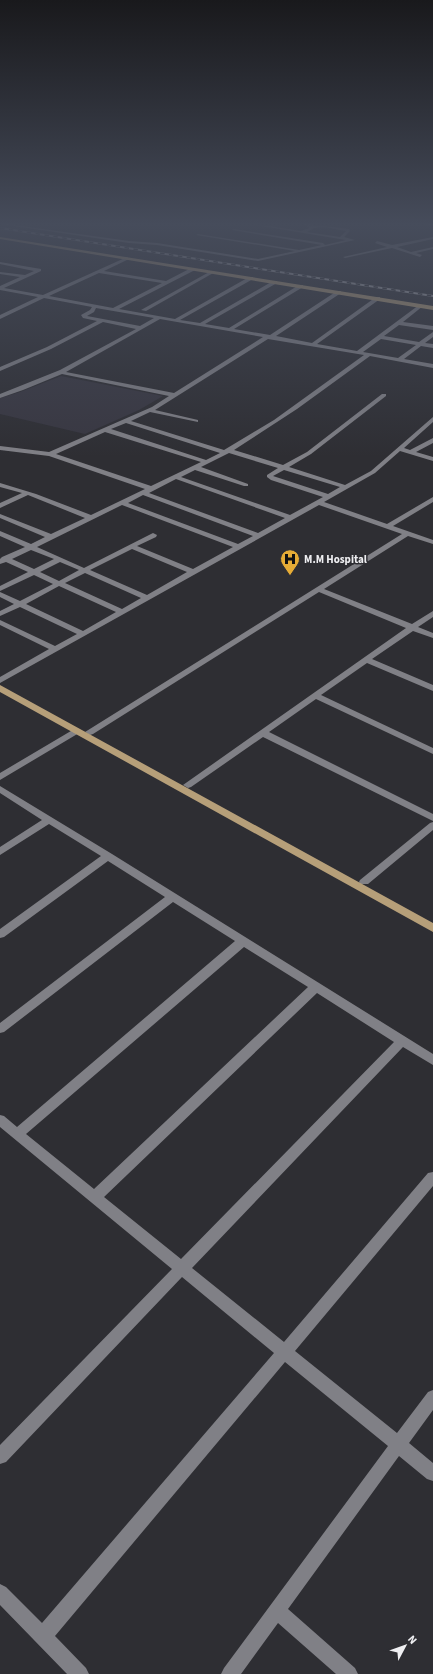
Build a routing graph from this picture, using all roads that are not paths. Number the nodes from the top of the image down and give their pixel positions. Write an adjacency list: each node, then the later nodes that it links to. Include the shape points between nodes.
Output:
1 (35, 301): 16 (street)
2 (62, 301): 11 (street)
3 (129, 301): 14 (street)
4 (160, 301): 15 (street)
5 (210, 301): 19 (street)
6 (242, 301): 21 (street)
7 (276, 301): 24 (street)
8 (325, 301): 26 (street)
9 (374, 301): 29 (street)
10 (395, 301): 12 (main road)
11 (94, 306): 14 (street); 18 (street, via 92,311 84,316)
12 (421, 306): 13 (main road); 20 (street)
13 (433, 308)
14 (112, 310): 17 (street)
15 (144, 310)
16 (1, 316)
17 (158, 318): 19 (street); 22 (street)
18 (101, 321): 22 (street); 35 (street, via 49,348)
19 (174, 321): 21 (street)
20 (399, 323): 23 (street); 27 (street)
21 (200, 325): 24 (street)
22 (141, 328): 36 (street)
23 (433, 328)
24 (228, 330): 26 (street)
25 (433, 334): 28 (street)
26 (268, 337): 29 (street); 37 (street)
27 (381, 337): 28 (street); 31 (street)
28 (420, 344): 30 (street); 33 (street)
29 (312, 345): 31 (street)
30 (433, 346)
31 (358, 353): 32 (street)
32 (368, 355): 33 (street); 48 (street, via 281,419)
33 (399, 360): 34 (street)
34 (433, 366)
35 (0, 369)
36 (60, 372): 37 (street); 38 (street)
37 (174, 395): 40 (street)
38 (0, 396)
39 (384, 396): 54 (street, via 338,433)
40 (149, 410): 42 (street); 43 (street)
41 (433, 419): 47 (street)
42 (126, 421): 44 (street); 48 (street)
43 (196, 421)
44 (106, 430): 50 (street); 52 (street)
45 (433, 440): 49 (street)
46 (0, 448): 50 (street)
47 (399, 449): 49 (street); 58 (street, via 373,472)
48 (227, 452): 52 (street); 54 (street)
49 (411, 452): 51 (street)
50 (50, 454): 59 (street)
51 (433, 459)
52 (207, 462): 53 (street)
53 (196, 468): 55 (street); 57 (street)
54 (284, 468): 58 (street); 62 (street, via 270,477)
55 (176, 477): 59 (street); 69 (street)
56 (0, 485): 60 (street)
57 (246, 485)
58 (346, 487): 62 (street)
59 (152, 489): 61 (street)
60 (28, 493): 66 (street); 68 (street)
61 (144, 493): 64 (street); 74 (street)
62 (328, 497): 65 (street)
63 (433, 499): 70 (street)
64 (122, 503): 68 (street); 79 (street)
65 (319, 503): 69 (street); 70 (street)
66 (0, 506)
67 (0, 516): 75 (street)
68 (91, 518): 75 (street)
69 (291, 518): 74 (street)
70 (388, 526): 72 (street)
71 (0, 533): 78 (street)
72 (408, 533): 76 (street); 87 (street)
73 (153, 535): 77 (street)
74 (259, 536): 79 (street)
75 (51, 537): 78 (street)
76 (433, 542)
77 (131, 546): 82 (street); 84 (street)
78 (31, 547): 80 (street); 81 (street)
79 (239, 547): 84 (street)
80 (60, 559): 82 (street); 83 (street)
81 (3, 561): 83 (street)
82 (84, 570): 85 (street); 89 (street)
83 (34, 572): 85 (street); 86 (street)
84 (193, 572): 89 (street)
85 (58, 584): 90 (street); 91 (street)
86 (0, 589)
87 (318, 589): 95 (street); 105 (street)
88 (0, 594): 90 (street)
89 (147, 598): 91 (street)
90 (20, 603): 93 (street); 96 (street)
91 (122, 612): 96 (street)
92 (433, 613): 95 (street)
93 (0, 614)
94 (0, 622): 98 (street)
95 (412, 628): 97 (street); 99 (street)
96 (83, 634): 98 (street)
97 (433, 636)
98 (55, 649): 100 (street)
99 (367, 660): 102 (street); 103 (street)
100 (0, 681): 105 (main road)
101 (0, 688): 104 (main road)
102 (433, 688)
103 (316, 696): 106 (street); 107 (street)
104 (76, 731): 108 (street); 119 (main road)
105 (90, 732): 109 (main road)
106 (263, 733): 109 (street); 111 (street)
107 (433, 751)
108 (0, 777)
109 (188, 786): 116 (main road)
110 (0, 789): 112 (street)
111 (433, 818)
112 (49, 820): 114 (street); 115 (street)
113 (433, 825): 116 (street)
114 (0, 852)
115 (108, 856): 117 (street); 120 (street)
116 (364, 882): 118 (main road)
117 (173, 897): 121 (street); 123 (street)
118 (433, 920)
119 (433, 928)
120 (0, 934)
121 (243, 941): 122 (street); 127 (street)
122 (316, 987): 124 (street); 129 (street)
123 (0, 1029)
124 (402, 1041): 125 (street); 130 (street)
125 (433, 1060)
126 (0, 1120): 127 (street)
127 (18, 1134): 129 (street)
128 (433, 1177): 131 (street)
129 (95, 1197): 130 (street)
130 (182, 1268): 131 (street); 134 (street)
131 (284, 1352): 133 (street); 138 (street)
132 (433, 1397): 133 (street)
133 (398, 1444): 135 (street); 137 (street)
134 (0, 1456)
135 (433, 1473)
136 (0, 1593): 138 (street)
137 (277, 1610): 140 (street); 141 (street)
138 (43, 1636): 139 (street)
139 (80, 1674)
140 (230, 1674)
141 (349, 1674)

